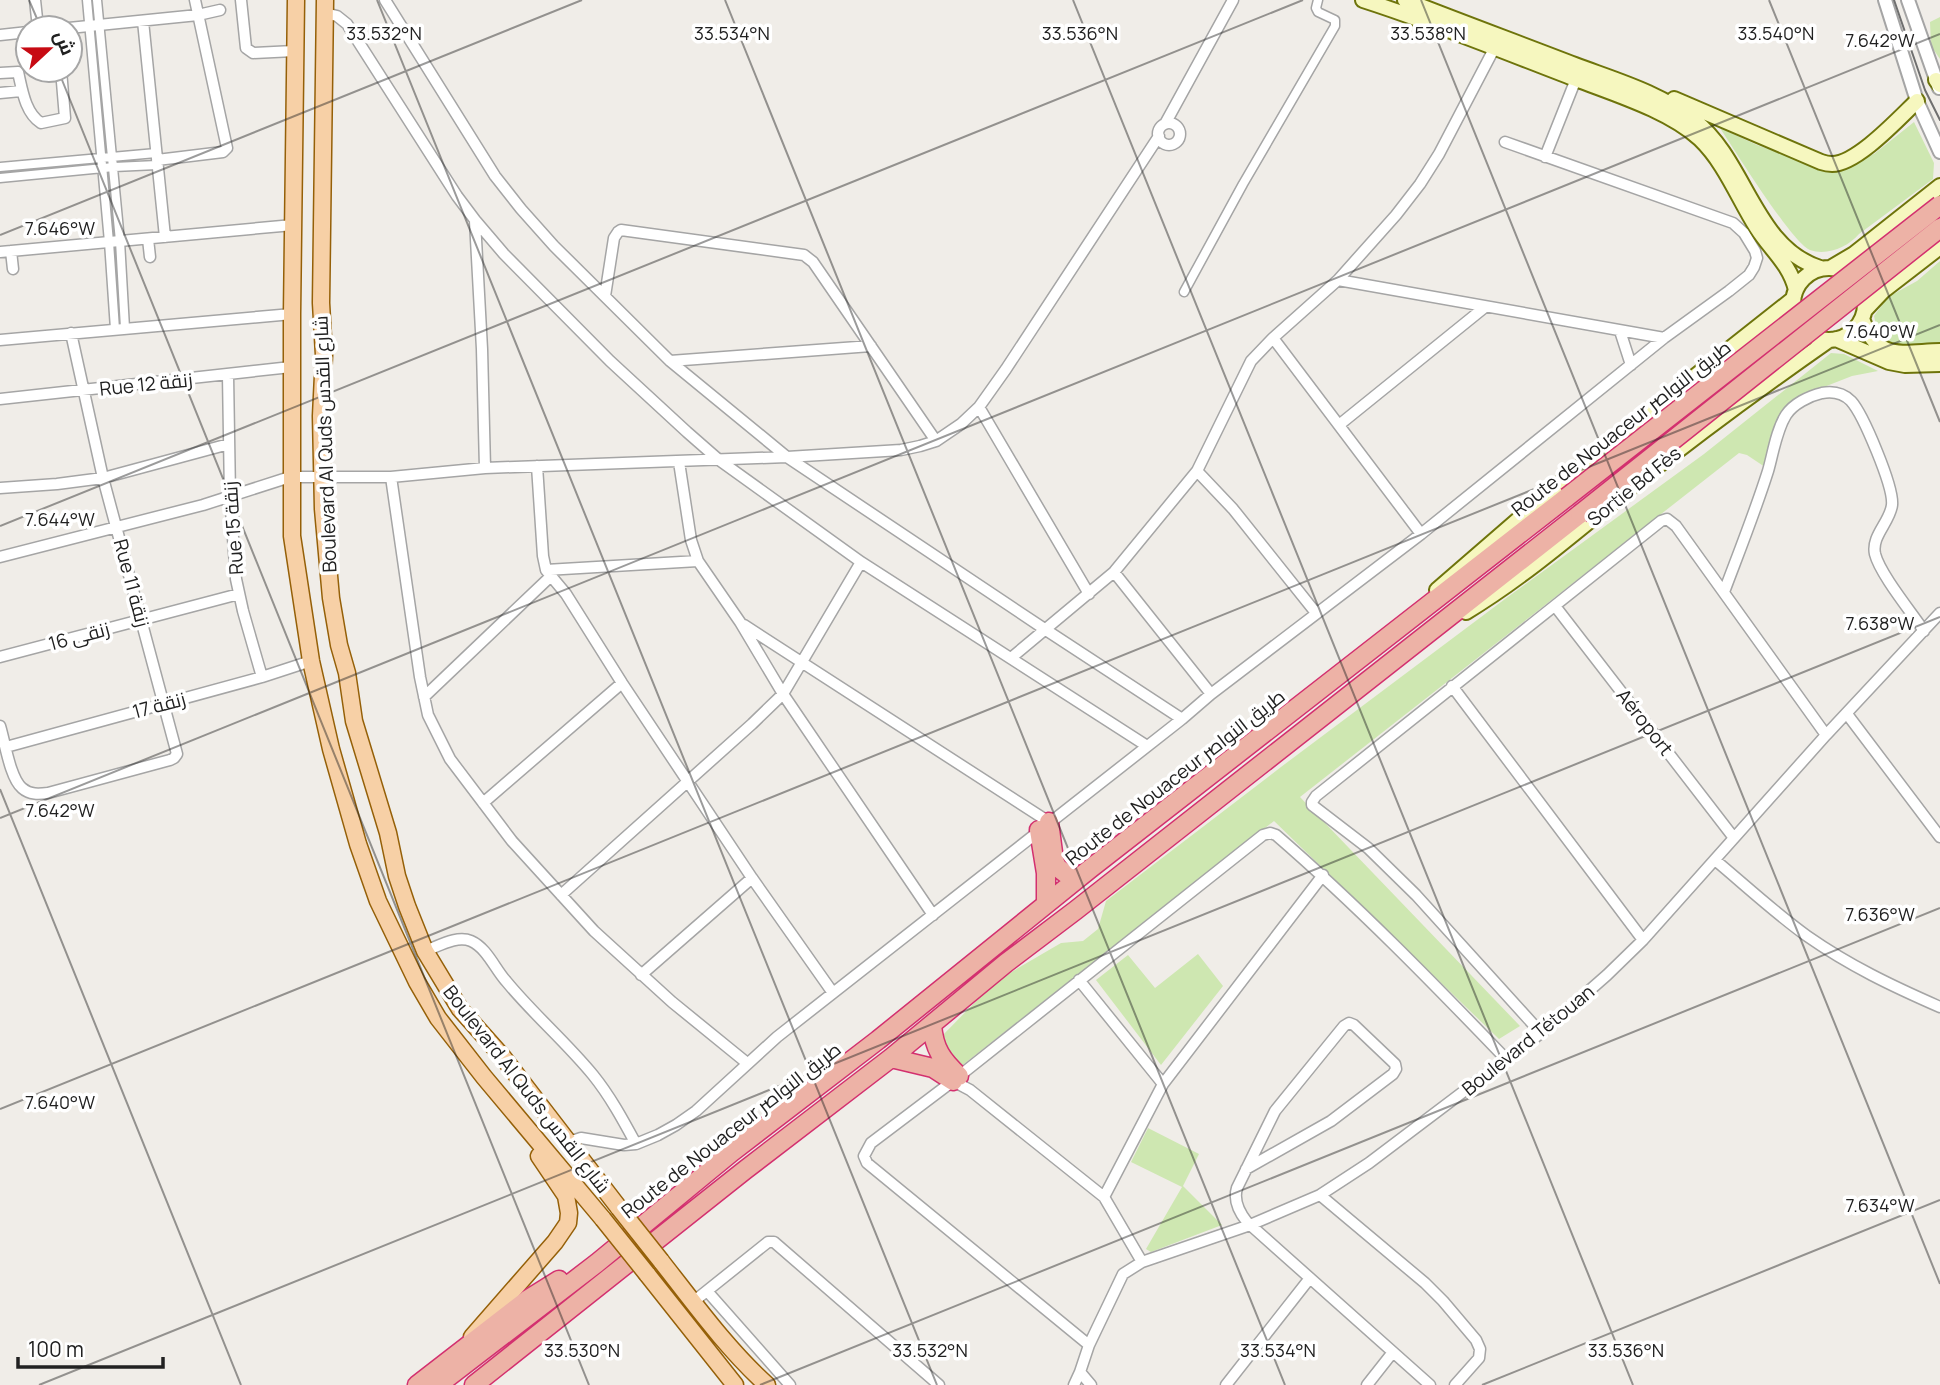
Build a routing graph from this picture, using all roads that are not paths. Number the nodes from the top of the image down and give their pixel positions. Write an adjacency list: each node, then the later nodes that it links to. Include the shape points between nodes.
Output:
1 (87, 0): 17 (street)
2 (97, 0): 17 (street)
3 (195, 0): 15 (street)
4 (242, 0): 20 (street, via 246,48 253,53)
5 (296, 0): 20 (main road, Boulevard Al Quds شارع القدس)
6 (385, 0): 57 (street, via 495,176 537,228)
7 (1233, 0): 29 (street)
8 (1318, 0): 55 (street, via 1318,12 1333,18 1335,26)
9 (1363, 0): 19 (main road)
10 (1405, 0): 27 (main road)
11 (1885, 0): 28 (street)
12 (1908, 0): 24 (street)
13 (325, 7): 43 (street, via 347,24); 90 (main road, Boulevard Al Quds شارع القدس)
14 (220, 10): 15 (street)
15 (198, 15): 16 (street); 36 (street, via 226,150)
16 (143, 21): 17 (street); 36 (street)
17 (94, 26): 18 (street); 33 (street); 35 (street)
18 (84, 27)
19 (1494, 47): 22 (main road); 54 (street, via 1420,184)
20 (294, 51): 44 (main road, Boulevard Al Quds شارع القدس)
21 (0, 73): 25 (street, via 18,72)
22 (1576, 79): 34 (street); 56 (main road, via 1670,118 1699,139 1787,266)
23 (63, 84): 25 (street, via 63,120 41,123 34,118)
24 (1939, 86)
25 (21, 90): 26 (street)
26 (0, 93)
27 (1653, 96): 28 (main road, via 1674,99 1833,164 1867,147); 52 (main road, via 1708,132 1776,237 1797,258)
28 (1917, 101): 32 (street)
29 (1165, 124): 30 (street); 30 (street, via 1177,128 1179,139 1168,145)
30 (1158, 136): 77 (street)
31 (1505, 142): 34 (street)
32 (1940, 152)
33 (113, 157): 35 (street); 36 (street); 38 (street)
34 (1545, 157): 65 (street, via 1733,223 1752,244 1757,258 1749,275)
35 (102, 158): 37 (street); 39 (street)
36 (157, 159): 38 (street); 46 (street)
37 (0, 167)
38 (114, 167): 39 (street); 48 (street)
39 (103, 168): 40 (street); 48 (street)
40 (0, 178)
41 (1940, 186): 52 (main road, via 1854,254)
42 (1940, 205): 105 (highway, Route de Nouaceur طريق النواصر, bridge)
43 (475, 220): 82 (street, via 610,361); 85 (street)
44 (293, 225): 46 (street); 59 (main road, Boulevard Al Quds شارع القدس)
45 (1940, 228): 109 (highway, Route de Nouaceur طريق النواصر, bridge)
46 (165, 237): 47 (street)
47 (148, 239): 48 (street); 51 (street)
48 (115, 242): 50 (street); 61 (street)
49 (1940, 247): 60 (main road, via 1883,291)
50 (6, 252): 53 (street)
51 (150, 257)
52 (1826, 268): 56 (main road, via 1805,276); 60 (main road, via 1848,273 1860,285 1866,301)
53 (13, 270)
54 (1338, 280): 58 (street); 64 (street)
55 (1184, 292)
56 (1794, 294): 67 (main road, via 1793,309 1802,327); 105 (main road, via 1508,527 1427,599)
57 (605, 296): 68 (street, via 614,237 621,230 799,254 813,262); 70 (street)
58 (1485, 307): 62 (street); 78 (street)
59 (292, 314): 61 (street); 73 (main road, Boulevard Al Quds شارع القدس)
60 (1863, 315): 67 (main road, via 1848,334); 69 (main road, via 1868,334 1885,349)
61 (120, 329): 63 (street)
62 (1620, 331): 65 (street); 72 (street)
63 (71, 333): 66 (street); 75 (street, Rue 11 زنقة)
64 (1273, 338): 78 (street); 86 (street, via 1251,361)
65 (1664, 338): 72 (street)
66 (0, 340)
67 (1832, 340): 71 (main road, via 1889,362); 109 (main road, Sortie Bd Fès, via 1763,385 1538,563 1488,599)
68 (870, 345): 70 (street); 79 (street)
69 (1940, 351)
70 (670, 361): 81 (street)
71 (1940, 364)
72 (1631, 365): 94 (street)
73 (291, 367): 74 (street, Rue 12 زنقة); 87 (main road, Boulevard Al Quds شارع القدس)
74 (228, 375): 75 (street, Rue 12 زنقة); 80 (street, Rue 15 زنقة)
75 (83, 391): 76 (street, Rue 12 زنقة); 89 (street, Rue 11 زنقة)
76 (0, 399)
77 (979, 407): 79 (street); 102 (street)
78 (1339, 425): 94 (street)
79 (936, 441): 81 (street, via 901,450)
80 (229, 444): 89 (street); 92 (street, Rue 15 زنقة)
81 (788, 457): 82 (street); 110 (street)
82 (719, 460): 83 (street); 97 (street)
83 (679, 462): 84 (street); 96 (street)
84 (537, 466): 85 (street); 99 (street, via 543,556)
85 (485, 468): 88 (street)
86 (1197, 471): 98 (street); 104 (street)
87 (290, 477): 90 (street); 92 (street); 114 (main road, Boulevard Al Quds شارع القدس, via 292,536)
88 (391, 477): 90 (street); 121 (street)
89 (103, 478): 91 (street); 93 (street, Rue 11 زنقة)
90 (323, 478): 142 (main road, Boulevard Al Quds شارع القدس, via 331,598 354,721 391,841 397,876)
91 (0, 488)
92 (230, 496): 93 (street); 101 (street, Rue 15 زنقة)
93 (117, 528): 95 (street); 107 (street, Rue 11 زنقة)
94 (1420, 534): 104 (street)
95 (0, 557)
96 (698, 561): 99 (street); 108 (street)
97 (861, 562): 113 (street); 115 (street)
98 (1114, 572): 102 (street); 120 (street)
99 (549, 573): 117 (street); 121 (street)
100 (1724, 592): 103 (street, via 1667,519); 111 (street, via 1786,415 1812,396 1842,394 1858,411 1892,496 1891,509 1876,540 1876,557); 126 (street)
101 (239, 594): 107 (street, زنقى 16); 116 (street, Rue 15 زنقة)
102 (1089, 594): 110 (street)
103 (1555, 606): 118 (street); 133 (street, Aéroport)
104 (1316, 612): 120 (street)
105 (1419, 613): 137 (highway, Route de Nouaceur طريق النواصر)
106 (1940, 614): 111 (street, Boulevard Tétouan)
107 (141, 620): 112 (street, زنقى 16); 122 (street, Rue 11 زنقة)
108 (740, 622): 115 (street); 119 (street)
109 (1437, 627): 147 (highway, Route de Nouaceur طريق النواصر)
110 (1046, 630): 113 (street); 124 (street)
111 (1924, 631): 123 (street, Boulevard Tétouan)
112 (0, 657)
113 (1011, 658): 127 (street)
114 (311, 661): 116 (street, زنقة 17); 154 (main road, Boulevard Al Quds شارع القدس, via 358,844 410,970 438,1018)
115 (801, 662): 119 (street); 131 (street)
116 (262, 677): 122 (street, زنقة 17)
117 (622, 683): 129 (street); 130 (street)
118 (1452, 686): 141 (street); 148 (street, via 1316,796 1312,805 1368,848 1416,895)
119 (783, 694): 129 (street); 140 (street)
120 (1211, 694): 124 (street)
121 (424, 697): 130 (street, via 450,759)
122 (163, 704): 128 (street, زنقة 17); 128 (street, Rue 11 زنقة, via 177,751 170,760 36,794 20,788)
123 (1847, 715): 126 (street, Boulevard Tétouan); 132 (street)
124 (1182, 719): 127 (street)
125 (0, 726): 128 (street)
126 (1826, 735): 133 (street, Boulevard Tétouan)
127 (1147, 746): 131 (street)
128 (6, 747)
129 (688, 780): 136 (street); 138 (street)
130 (483, 803): 138 (street)
131 (1043, 822): 137 (highway, via 1057,867); 139 (highway); 140 (street)
132 (1940, 836)
133 (1734, 838): 134 (street, Boulevard Tétouan)
134 (1715, 859): 141 (street, Boulevard Tétouan); 146 (street, via 1835,954)
135 (1323, 875): 144 (street, via 1276,835 1263,835); 150 (street); 153 (street)
136 (752, 878): 143 (street); 145 (street)
137 (1075, 881): 139 (highway, Route de Nouaceur طريق النواصر)
138 (561, 895): 143 (street)
139 (1046, 904): 162 (highway, Route de Nouaceur طريق النواصر)
140 (933, 915): 145 (street)
141 (1643, 940): 148 (street, Boulevard Tétouan)
142 (425, 951): 155 (main road, Boulevard Al Quds شارع القدس, via 460,1009); 156 (street, via 463,939 479,946 520,998 594,1076)
143 (641, 975): 151 (street)
144 (1079, 980): 152 (street); 153 (street)
145 (833, 993): 151 (street)
146 (1940, 1007)
147 (932, 1025): 149 (highway, Route de Nouaceur طريق النواصر); 152 (highway, via 936,1048)
148 (1541, 1033): 150 (street, Boulevard Tétouan)
149 (891, 1058): 152 (highway, via 933,1068); 172 (highway, Route de Nouaceur طريق النواصر)
150 (1506, 1059): 158 (street, Boulevard Tétouan)
151 (747, 1063): 156 (street, via 676,1125)
152 (961, 1082): 159 (street); 166 (street, via 871,1143 864,1156 867,1163)
153 (1163, 1084): 159 (street)
154 (533, 1136): 167 (main road, via 541,1160 566,1196 568,1223); 173 (main road, Boulevard Al Quds شارع القدس, bridge)
155 (569, 1142): 156 (street, via 581,1138); 165 (main road, Boulevard Al Quds شارع القدس, bridge)
156 (636, 1144)
157 (1246, 1169): 157 (street, via 1275,1111 1346,1024 1354,1025 1395,1065 1393,1074 1332,1121); 160 (street, via 1235,1198)
158 (1320, 1195): 160 (street, Boulevard Tétouan); 182 (street, via 1425,1283 1476,1340 1479,1358)
159 (1104, 1197): 161 (street)
160 (1250, 1225): 161 (street, Boulevard Tétouan); 163 (street)
161 (1142, 1262): 166 (street, Boulevard Tétouan, via 1123,1274)
162 (597, 1263): 167 (highway, via 549,1286); 171 (highway, Route de Nouaceur طريق النواصر)
163 (1310, 1278): 168 (street); 179 (street)
164 (707, 1291): 165 (street); 175 (street); 176 (street, via 768,1242 774,1242)
165 (693, 1302): 174 (main road, Boulevard Al Quds شارع القدس)
166 (1089, 1345): 169 (street, Boulevard Tétouan)
167 (463, 1349): 170 (highway)
168 (1393, 1352): 180 (street); 181 (street)
169 (1080, 1372): 177 (street, Boulevard Tétouan); 178 (street)
170 (417, 1385)
171 (438, 1385)
172 (474, 1385)
173 (735, 1385)
174 (767, 1385)
175 (790, 1385)
176 (939, 1385)
177 (1074, 1385)
178 (1091, 1385)
179 (1226, 1385)
180 (1367, 1385)
181 (1430, 1385)
182 (1455, 1385)

